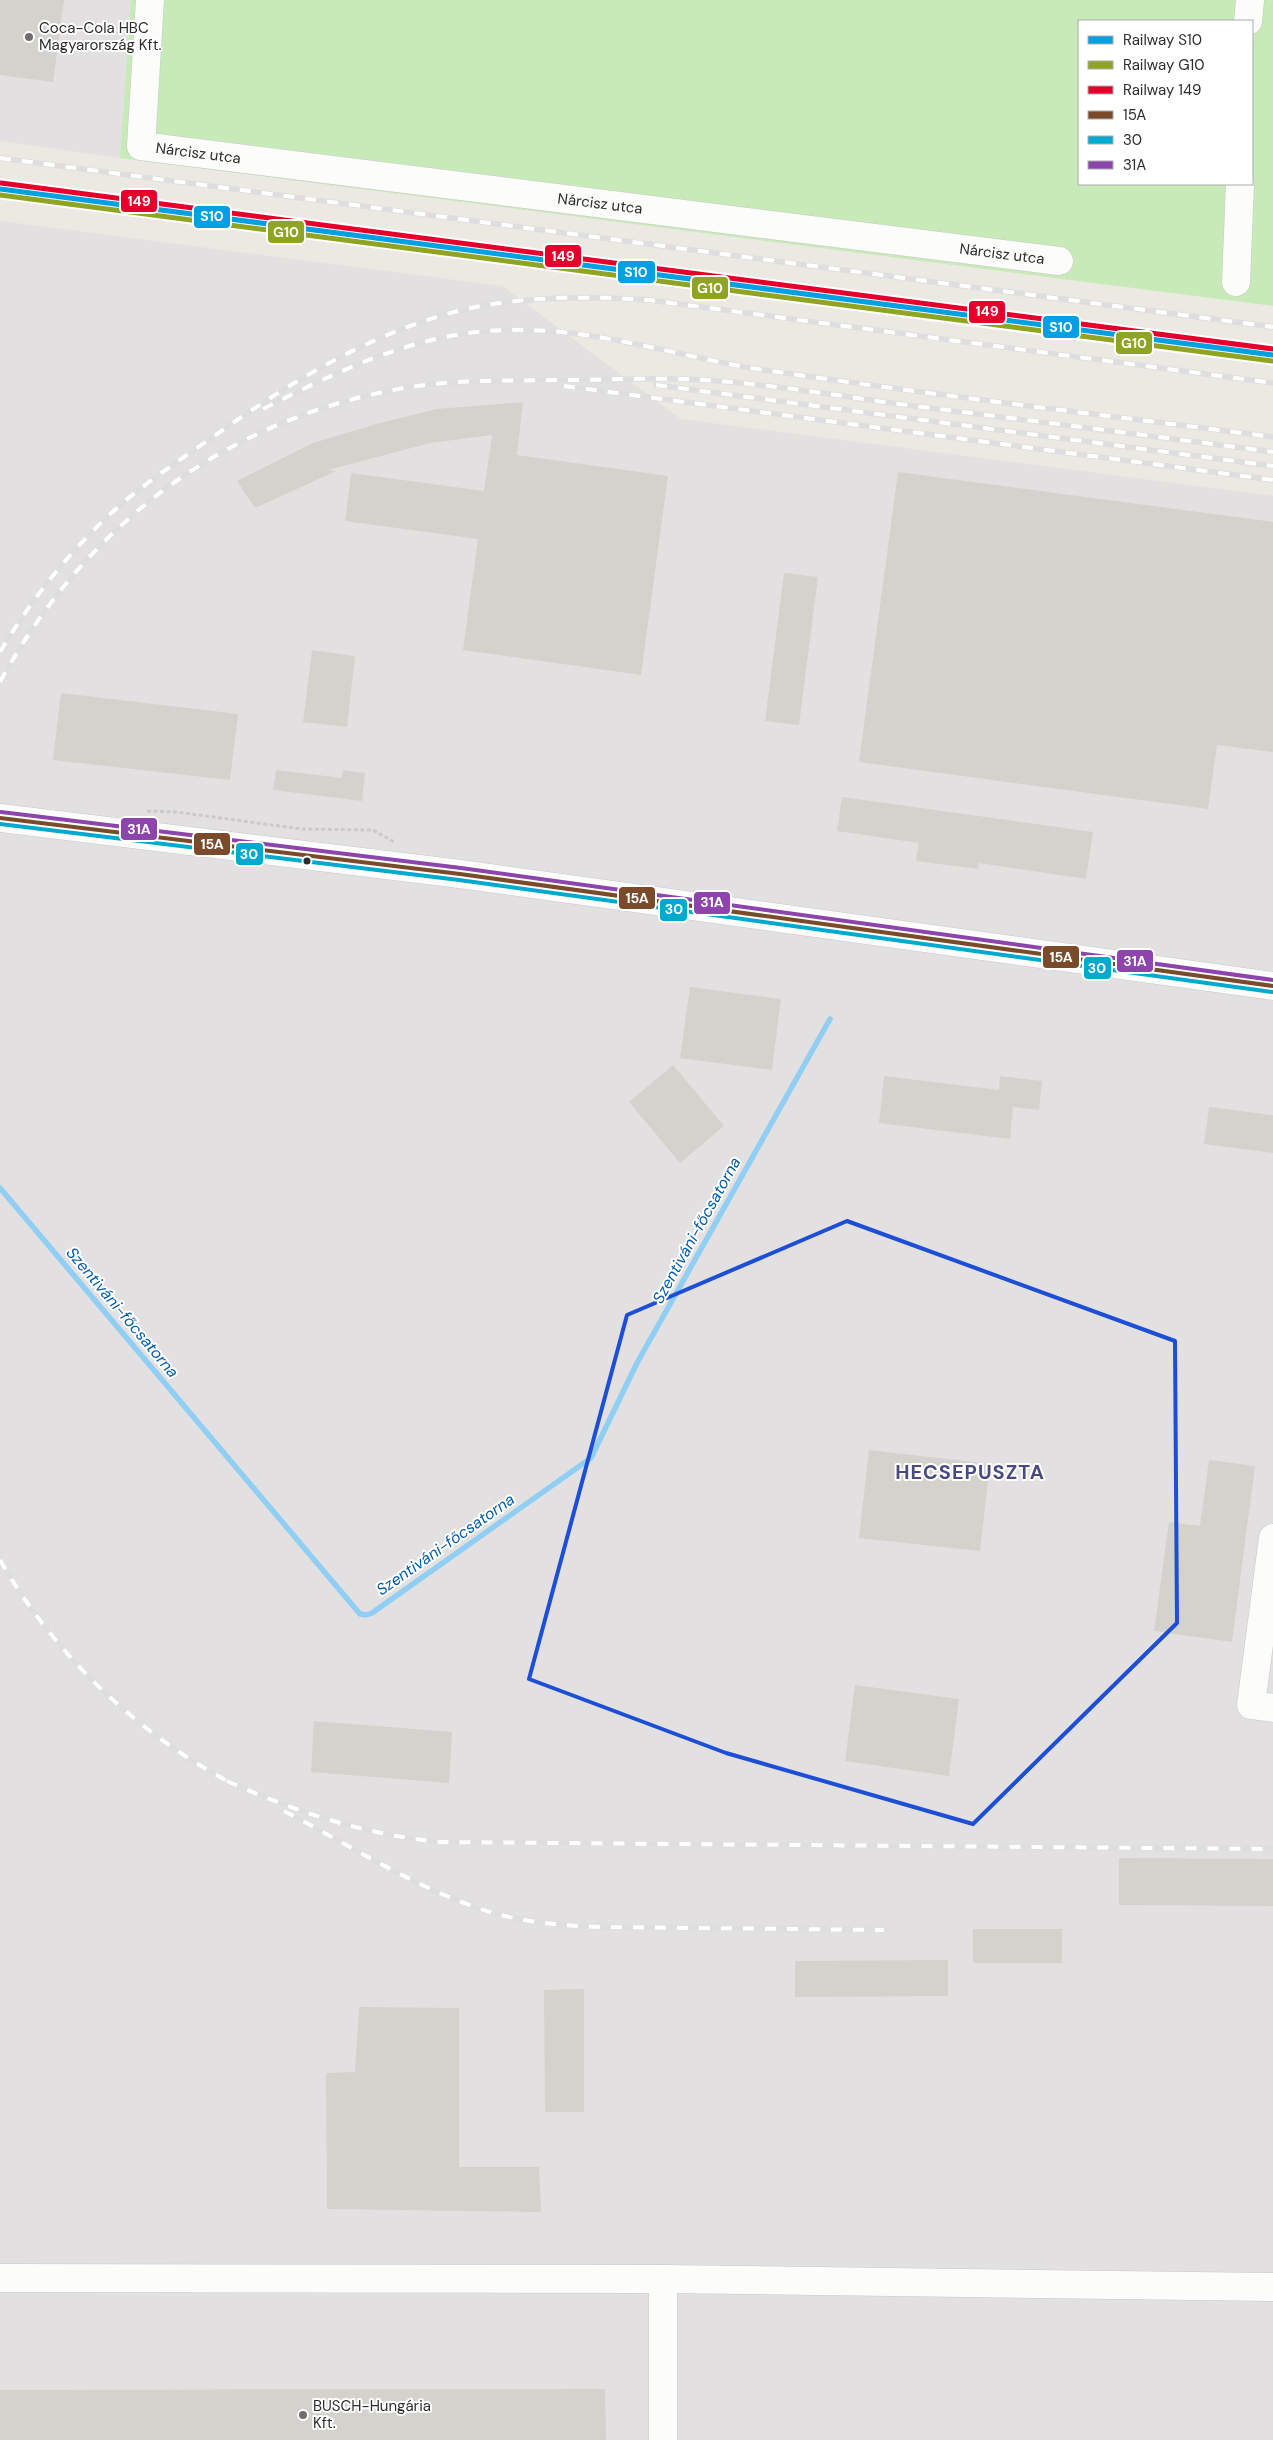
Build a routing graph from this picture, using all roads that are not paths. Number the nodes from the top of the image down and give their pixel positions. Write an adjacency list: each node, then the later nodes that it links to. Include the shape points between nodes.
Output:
1 (150, 0): 5 (street, Nárcisz utca, via 142,146)
2 (1250, 0): 3 (street)
3 (1248, 20)
4 (1240, 185): 6 (street)
5 (1059, 261)
6 (1236, 282)
7 (0, 818): 8 (street, via 460,874)
8 (1273, 986)
9 (1273, 1538): 10 (street, via 1251,1705)
10 (1273, 1708)
11 (0, 2278): 12 (street)
12 (663, 2279): 13 (street); 14 (street)
13 (1273, 2287)
14 (663, 2440)

